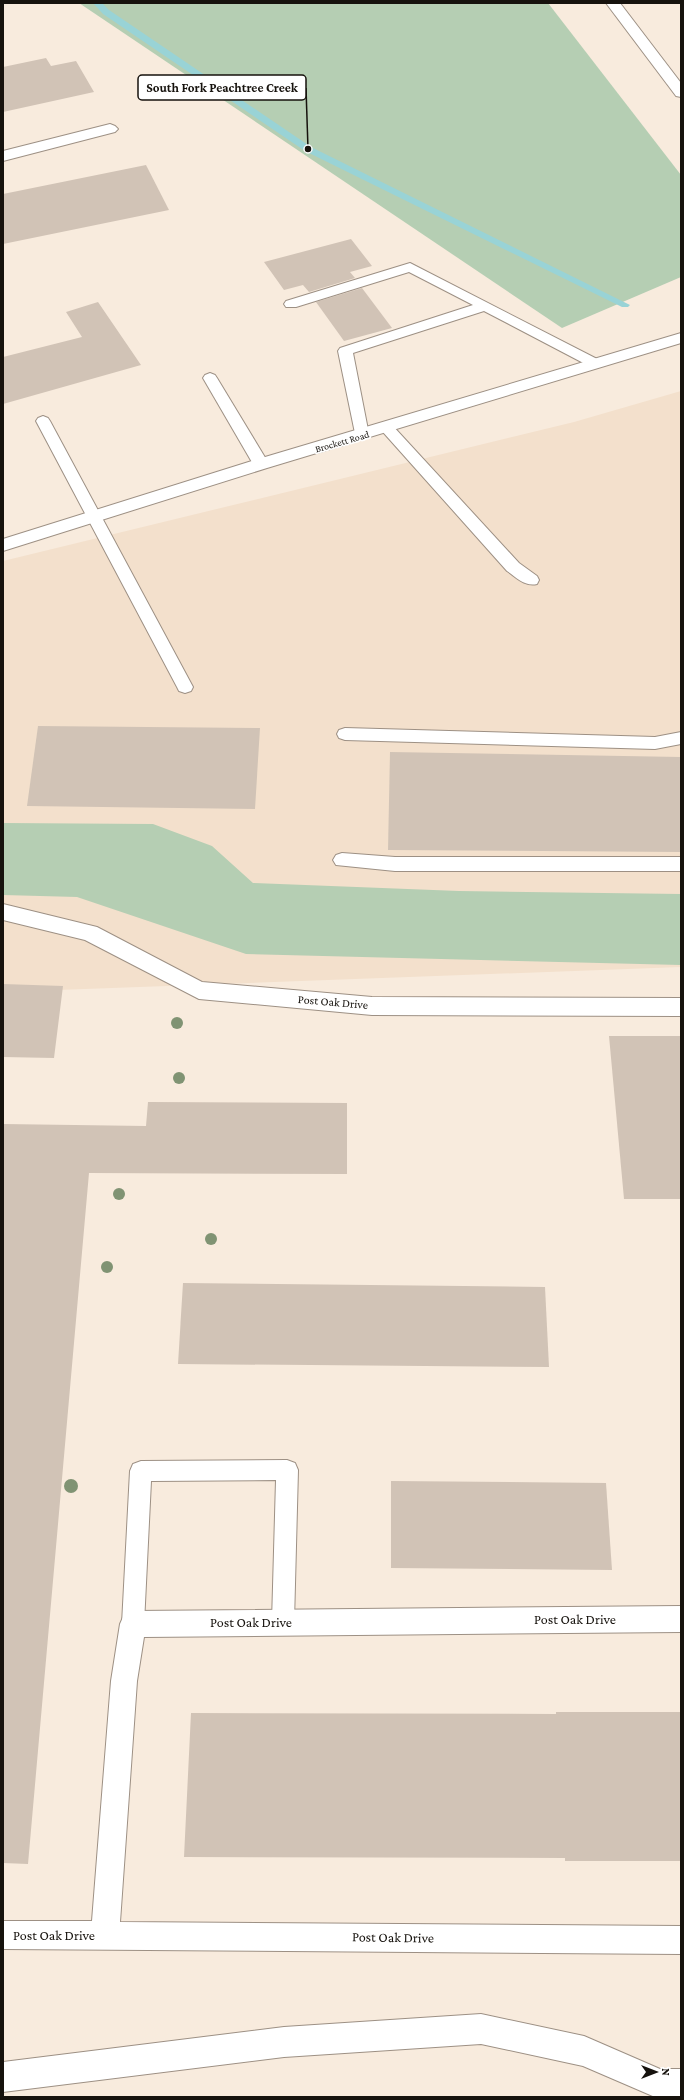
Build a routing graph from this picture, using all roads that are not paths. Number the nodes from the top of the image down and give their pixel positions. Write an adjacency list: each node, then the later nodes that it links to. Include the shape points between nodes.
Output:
1 (613, 3): 2 (main road)
2 (681, 93)
3 (110, 129): 4 (main road)
4 (3, 156)
5 (291, 304): 6 (lane, via 410,267)
6 (485, 306): 8 (lane); 12 (lane, via 346,351)
7 (681, 338): 8 (main road, Brockett Road)
8 (596, 364): 11 (main road, Brockett Road)
9 (210, 378): 13 (lane)
10 (43, 421): 14 (lane)
11 (387, 428): 12 (main road, Brockett Road); 16 (lane, via 513,567)
12 (361, 435): 13 (main road, Brockett Road)
13 (261, 464): 14 (main road, Brockett Road)
14 (94, 516): 15 (main road, Brockett Road); 17 (lane)
15 (3, 545)
16 (531, 580)
17 (184, 686)
18 (345, 734): 19 (lane, via 655,743)
19 (681, 738)
20 (342, 860): 21 (lane, via 394,864)
21 (681, 864)
22 (3, 912): 23 (main road, Post Oak Drive, via 90,933 199,990 372,1006)
23 (681, 1007)
24 (681, 1619): 25 (main road, Post Oak Drive)
25 (283, 1622): 26 (main road, Post Oak Drive); 26 (lane, via 287,1470 141,1471)
26 (133, 1624): 27 (main road, Post Oak Drive, via 124,1681)
27 (106, 1934): 28 (main road, Post Oak Drive); 29 (main road, Post Oak Drive)
28 (3, 1935)
29 (681, 1940)
30 (3, 2077): 31 (main road, via 284,2042 481,2029 584,2051)
31 (667, 2088)

